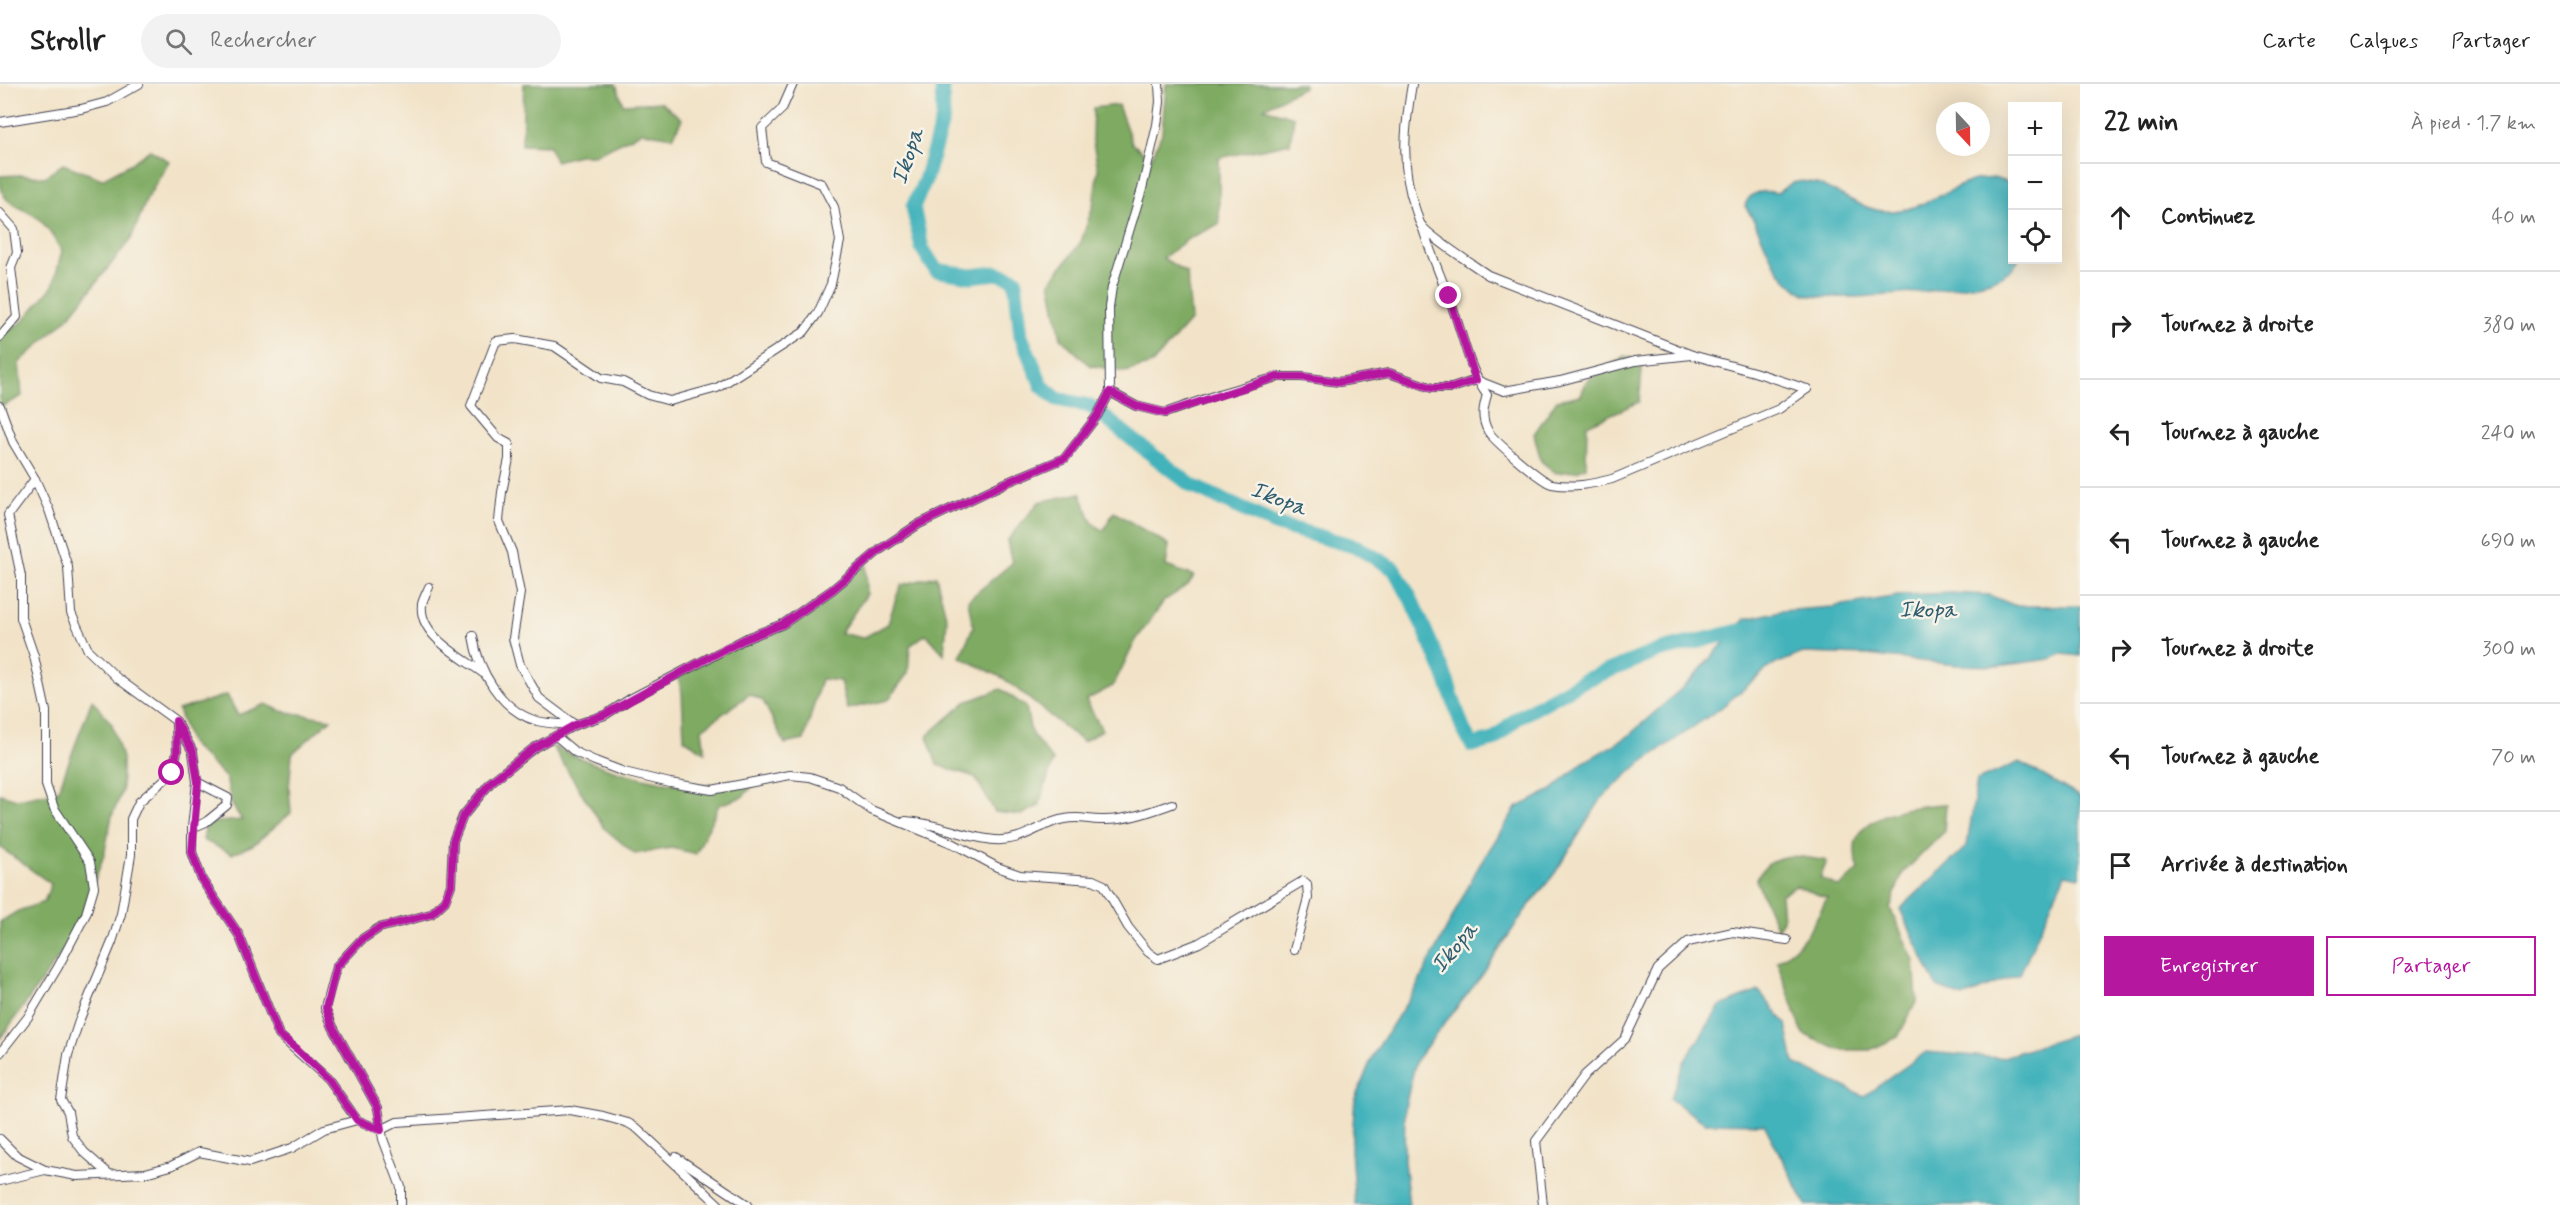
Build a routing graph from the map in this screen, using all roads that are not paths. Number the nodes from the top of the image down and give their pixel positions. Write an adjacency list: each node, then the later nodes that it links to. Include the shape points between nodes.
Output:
1 (139, 84): 5 (street, via 98,104)
2 (793, 84): 18 (street, via 782,109 762,129 766,162 822,183 834,207 840,241 831,284 804,332 717,388 670,401 601,378 554,346 515,339 495,342 471,406 498,438 509,444 499,521 512,552 520,593 513,638 520,665 539,698)
3 (1159, 84): 11 (street, via 1157,125 1112,287)
4 (1412, 84): 7 (street, via 1404,170)
5 (0, 122)
6 (0, 213): 8 (street, via 14,228 17,253 11,268 17,317)
7 (1422, 226): 9 (street, via 1488,275); 10 (street)
8 (0, 337)
9 (1692, 355): 10 (street, via 1635,361 1504,391); 10 (street, via 1807,389 1779,409 1748,423 1612,479 1584,486 1550,484 1488,431 1482,411 1487,395)
10 (1476, 380): 11 (street, via 1452,388 1432,388 1389,373 1339,382 1277,377 1165,413 1136,406)
11 (1110, 392): 18 (street, via 1065,458 919,524 783,624 747,638 604,715)
12 (0, 406): 13 (street, via 13,442)
13 (35, 479): 17 (street, via 68,567 71,613 88,650 117,678); 26 (street, via 8,515 21,576 21,618 46,711 46,785 54,808 90,862 94,887 86,914 58,967 28,1017)
14 (429, 587): 16 (street, via 422,604 428,629)
15 (473, 636): 16 (street)
16 (483, 673): 18 (street, via 520,714 537,721)
17 (176, 721): 20 (street, via 193,752); 32 (street, via 177,752 172,773 139,802 131,819 131,855 121,914 73,1038 61,1100 68,1112 72,1136)
18 (575, 725): 19 (street)
19 (556, 736): 22 (street, via 575,752 624,772 712,790 790,775 810,777 839,787 871,810); 28 (street, via 491,782 463,816 453,841 451,885 445,901 431,914 379,928 361,940 336,967 326,1008 378,1108)
20 (198, 782): 23 (street); 23 (street, via 228,798 227,805)
21 (1172, 804): 22 (street, via 1128,818 1061,819 1018,839 994,840 926,822)
22 (900, 821): 25 (street, via 1020,875 1075,877 1104,885 1128,927 1158,959 1199,943 1303,881 1308,898)
23 (192, 828): 27 (street, via 192,852 202,880 239,935 279,1035 328,1079)
24 (1787, 940): 37 (street, via 1733,932 1688,942 1658,969 1625,1039 1585,1075 1536,1141)
25 (1294, 950)
26 (0, 1053)
27 (357, 1120): 28 (street); 32 (street, via 324,1129 292,1148 250,1161 199,1152 145,1173)
28 (381, 1130): 30 (street, via 398,1122 570,1110 628,1123); 35 (street, via 401,1186)
29 (0, 1139): 31 (street, via 17,1156)
30 (658, 1146): 34 (street); 36 (street)
31 (45, 1170): 32 (street, via 78,1176); 33 (street)
32 (108, 1173)
33 (0, 1181)
34 (713, 1204)
35 (401, 1205)
36 (748, 1205)
37 (1543, 1205)

